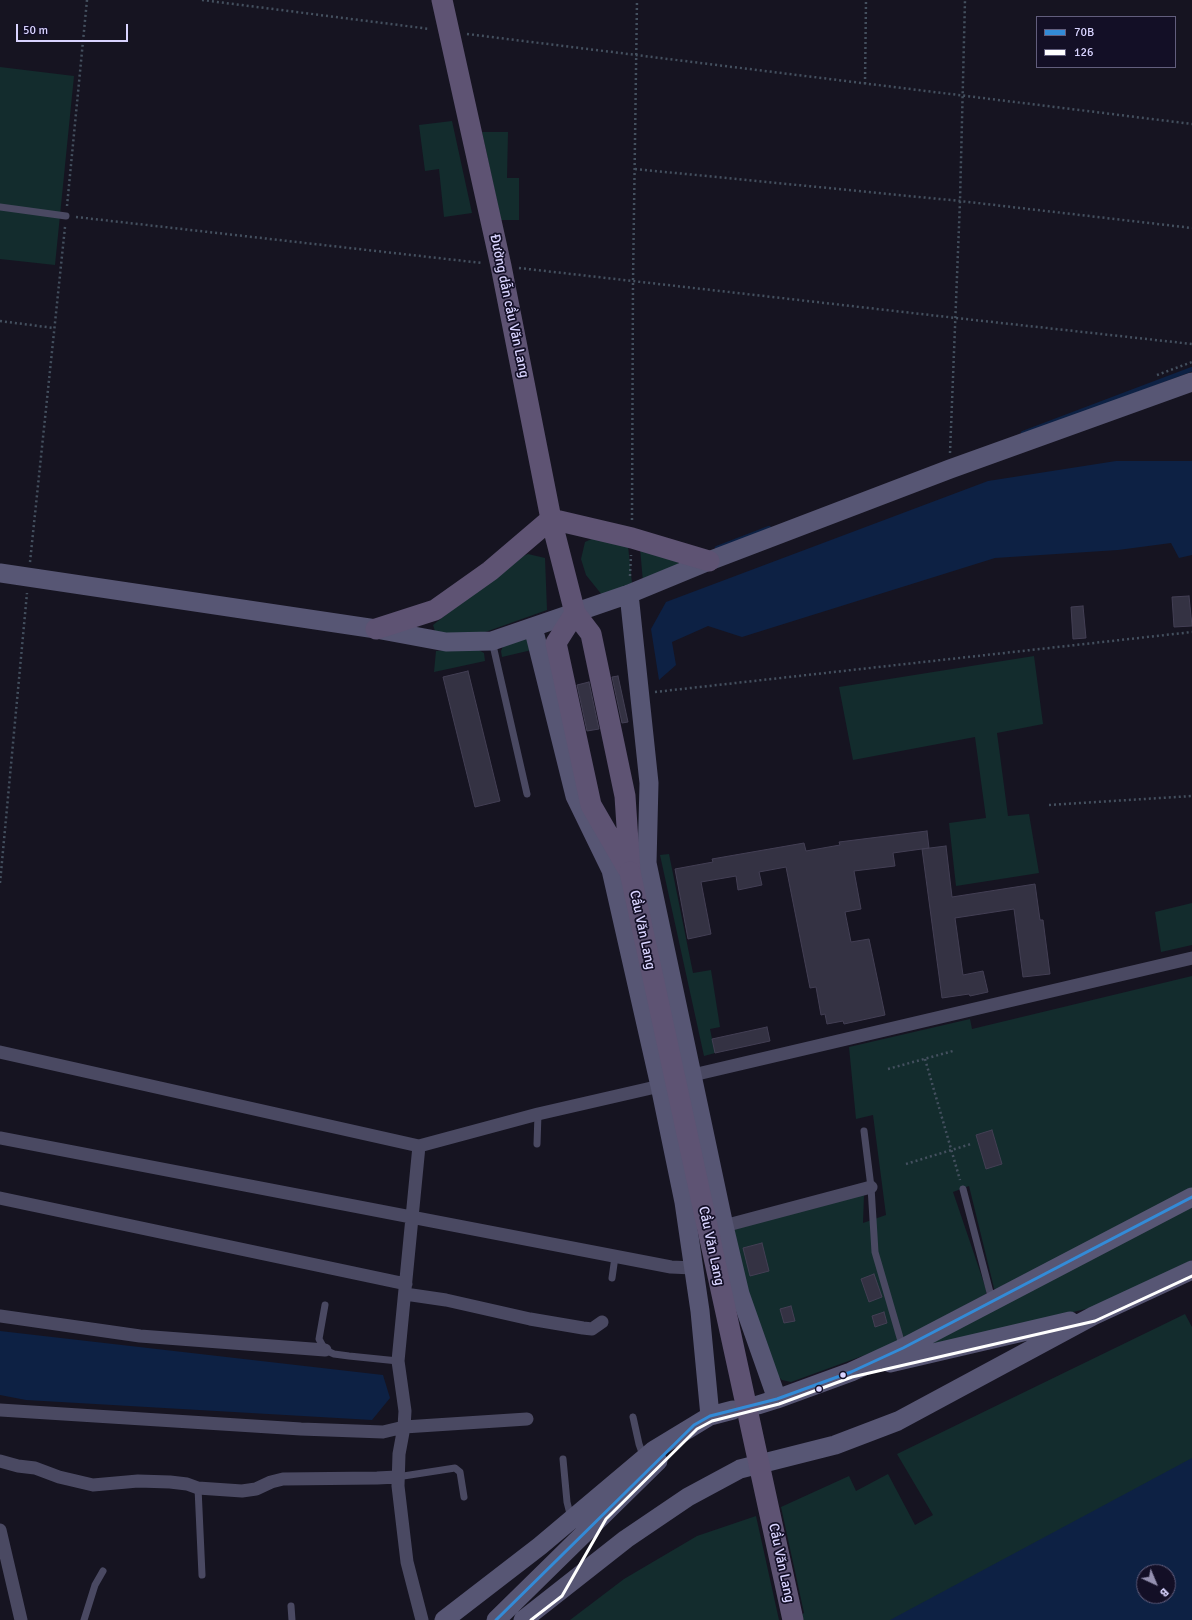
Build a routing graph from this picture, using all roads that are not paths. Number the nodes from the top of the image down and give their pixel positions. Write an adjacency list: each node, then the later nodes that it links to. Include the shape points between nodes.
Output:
1 (442, 0): 5 (main road, Đường dẫn cầu Văn Lang, via 501,266)
2 (0, 207): 3 (lane)
3 (66, 216)
4 (1192, 382): 6 (main road, via 950,469)
5 (551, 519): 6 (main road, via 632,538); 9 (main road, Đường dẫn cầu Văn Lang); 11 (main road, via 490,571 435,610)
6 (709, 561): 8 (main road)
7 (0, 573): 11 (main road)
8 (629, 594): 9 (main road); 17 (main road, via 649,783 647,863)
9 (575, 613): 10 (main road); 14 (main road, via 569,639 582,707 603,802); 14 (main road, via 605,632 640,794)
10 (533, 627): 12 (main road); 18 (main road, via 574,796 611,870)
11 (376, 629): 12 (main road, via 446,642)
12 (492, 640): 13 (lane)
13 (527, 794)
14 (630, 872): 73 (main road, Cầu Văn Lang, bridge)
15 (1192, 958): 17 (street)
16 (0, 1052): 23 (street)
17 (693, 1075): 29 (main road)
18 (660, 1086): 19 (street); 31 (main road, via 684,1202)
19 (538, 1114): 22 (lane); 23 (street)
20 (864, 1131): 24 (lane)
21 (0, 1138): 28 (street)
22 (537, 1144)
23 (419, 1146): 28 (street)
24 (870, 1187): 29 (street); 40 (lane, via 874,1252)
25 (962, 1188): 35 (lane)
26 (1192, 1197): 35 (main road)
27 (0, 1198): 34 (street)
28 (412, 1218): 30 (street); 34 (street)
29 (724, 1226): 44 (main road, via 740,1294)
30 (615, 1257): 31 (street, via 671,1267); 33 (lane)
31 (693, 1268): 48 (main road, via 700,1311)
32 (1192, 1270): 38 (main road)
33 (612, 1278)
34 (405, 1289): 39 (street, via 583,1328 592,1329); 42 (street)
35 (993, 1302): 40 (main road)
36 (325, 1305): 41 (lane, via 319,1339)
37 (0, 1316): 41 (street, via 140,1336)
38 (1093, 1316): 43 (main road); 64 (main road, via 898,1421 835,1445 740,1469 688,1497 626,1539)
39 (602, 1322)
40 (903, 1348): 43 (main road)
41 (325, 1350): 42 (lane, via 334,1354)
42 (398, 1362): 52 (street, via 405,1411)
43 (851, 1372): 44 (main road)
44 (778, 1399): 45 (main road)
45 (758, 1405)
46 (0, 1410): 52 (street, via 301,1429 383,1432)
47 (733, 1410): 48 (main road)
48 (710, 1416): 51 (main road)
49 (633, 1417): 53 (lane)
50 (527, 1419): 52 (street)
51 (694, 1425): 53 (main road); 59 (main road)
52 (404, 1427): 56 (street)
53 (644, 1458): 60 (main road)
54 (563, 1459): 60 (lane)
55 (0, 1461): 57 (street, via 93,1485 138,1481 170,1482)
56 (397, 1477): 57 (street, via 283,1479 256,1489 242,1491); 58 (lane, via 455,1468 460,1472); 69 (street, via 407,1562)
57 (198, 1488): 63 (lane)
58 (464, 1497)
59 (602, 1516): 64 (main road); 71 (main road)
60 (571, 1520): 70 (main road)
61 (0, 1530): 66 (street)
62 (103, 1571): 67 (lane, via 95,1585)
63 (202, 1575)
64 (558, 1593): 72 (main road)
65 (291, 1606): 68 (lane)
66 (21, 1620)
67 (84, 1620)
68 (292, 1620)
69 (422, 1620)
70 (444, 1620)
71 (496, 1620)
72 (523, 1620)
73 (793, 1620)

